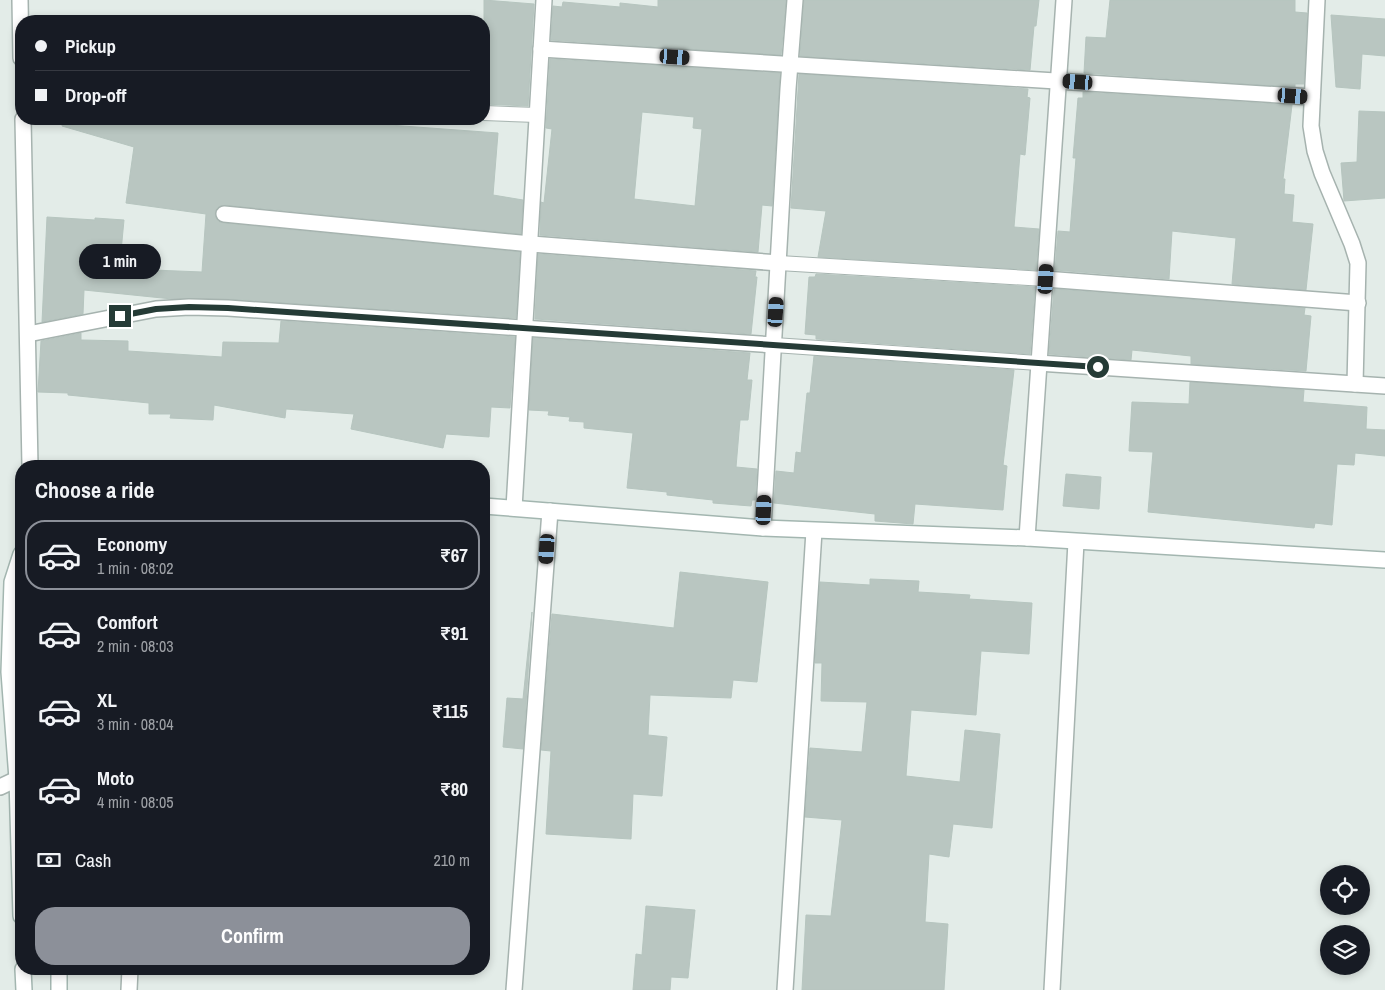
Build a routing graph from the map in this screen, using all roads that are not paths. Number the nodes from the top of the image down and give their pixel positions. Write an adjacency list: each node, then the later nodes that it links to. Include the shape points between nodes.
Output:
1 (20, 0): 6 (street)
2 (544, 0): 7 (street)
3 (795, 0): 8 (street)
4 (1064, 0): 9 (street)
5 (1317, 0): 10 (street)
6 (20, 15)
7 (542, 49): 8 (street); 12 (street)
8 (790, 64): 9 (street); 16 (street)
9 (1059, 81): 10 (street); 17 (street)
10 (1312, 97): 18 (street, via 1311,126 1315,151 1358,263)
11 (490, 113): 12 (lane)
12 (537, 115): 15 (street)
13 (23, 125): 20 (street)
14 (224, 214): 15 (street)
15 (530, 244): 16 (street); 19 (street)
16 (779, 263): 17 (lane); 21 (street)
17 (1046, 279): 18 (street); 22 (street)
18 (1358, 303): 23 (street)
19 (525, 328): 20 (street, via 189,307 156,309); 21 (street); 27 (street)
20 (28, 334): 25 (street)
21 (774, 345): 22 (lane); 29 (street)
22 (1038, 363): 23 (street); 31 (street)
23 (1355, 384): 24 (street)
24 (1385, 386)
25 (30, 460)
26 (490, 506): 27 (street)
27 (514, 508): 28 (street)
28 (550, 511): 29 (street); 45 (street)
29 (763, 528): 30 (street)
30 (814, 531): 31 (street); 46 (street)
31 (1027, 538): 32 (street)
32 (1076, 542): 33 (street); 47 (street)
33 (1385, 560)
34 (15, 573): 35 (street)
35 (5, 672): 36 (street)
36 (15, 761)
37 (15, 780): 38 (street)
38 (0, 787)
39 (23, 975): 42 (street)
40 (59, 975): 43 (street)
41 (130, 975): 44 (street)
42 (24, 990)
43 (59, 990)
44 (130, 990)
45 (514, 990)
46 (785, 990)
47 (1052, 990)

